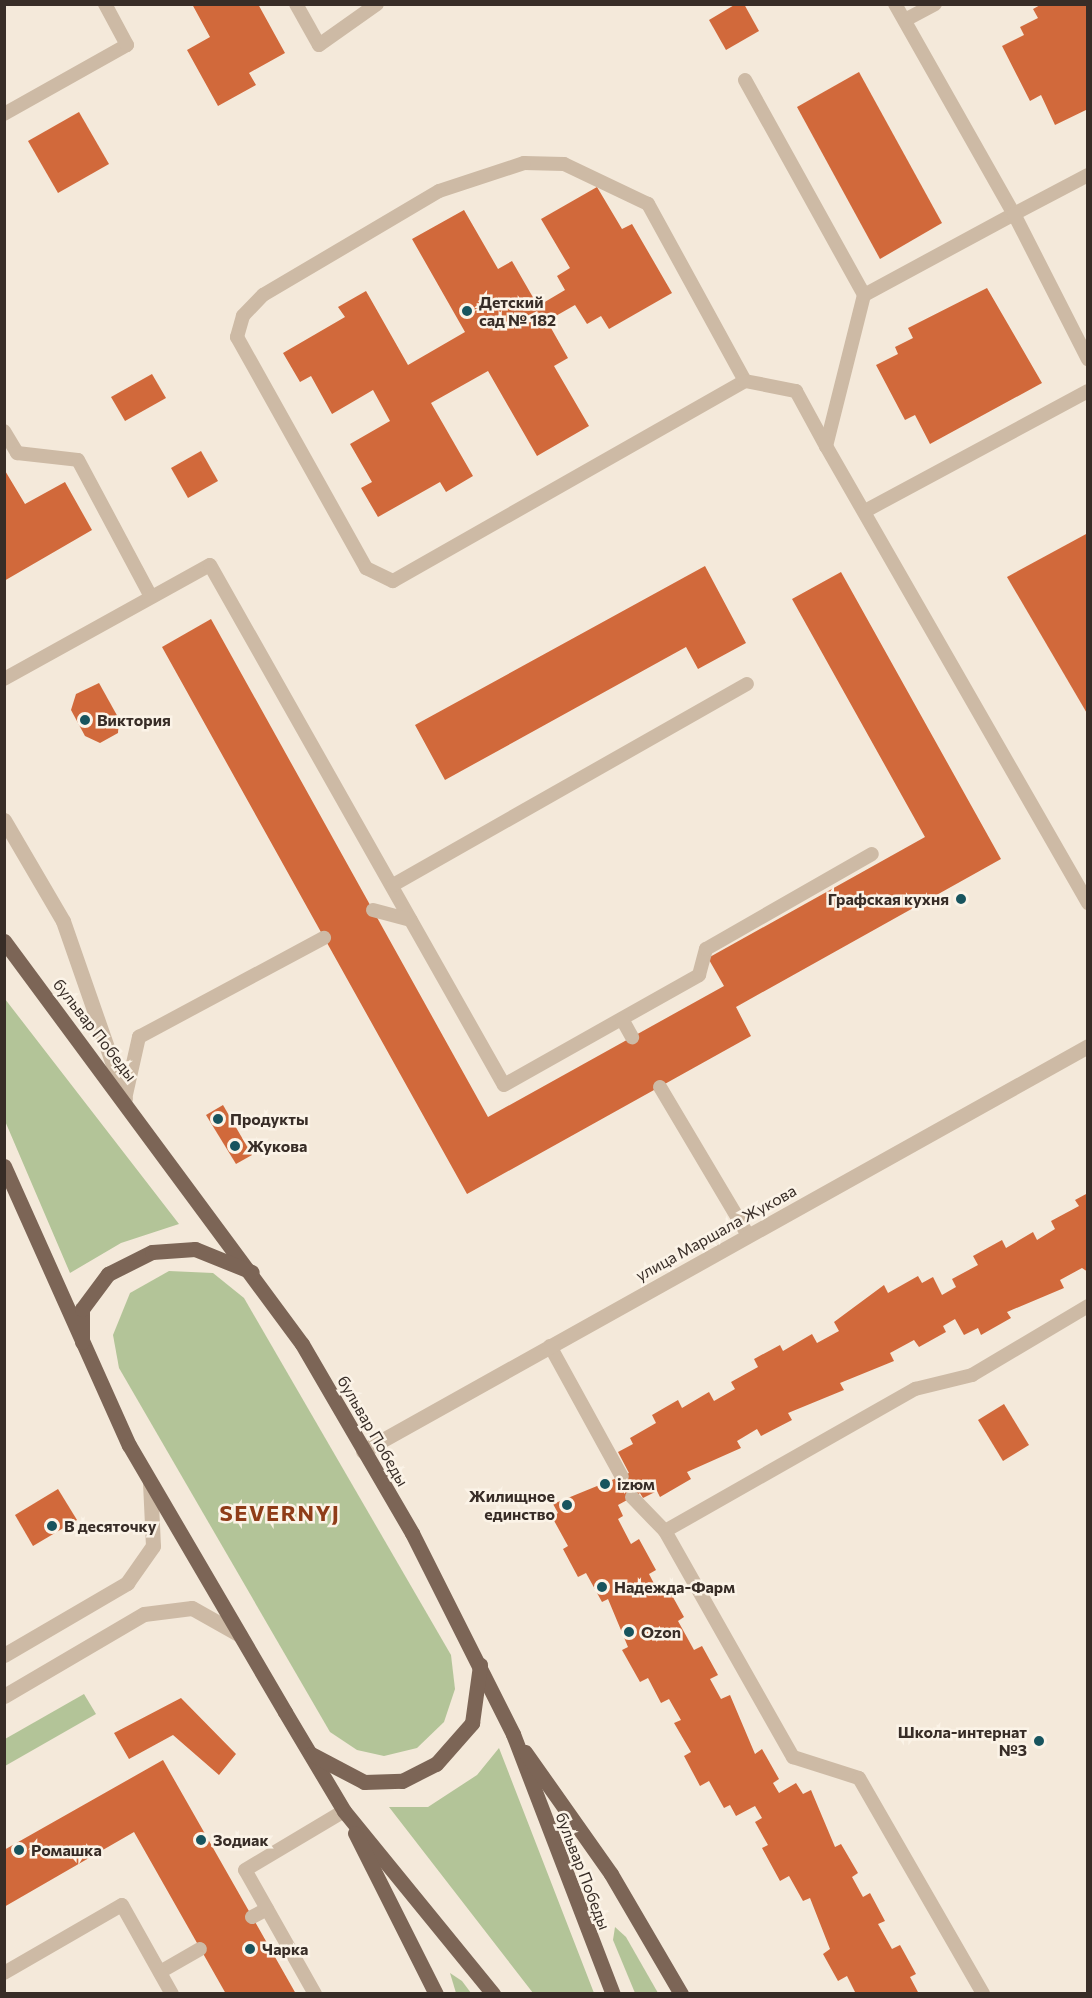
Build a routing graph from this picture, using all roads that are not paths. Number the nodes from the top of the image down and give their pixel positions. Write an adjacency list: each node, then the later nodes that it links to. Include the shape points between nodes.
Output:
1 (105, 4): 8 (lane, via 127,45)
2 (296, 4): 3 (lane, via 319,45)
3 (377, 4)
4 (895, 4): 6 (lane)
5 (935, 4): 6 (lane)
6 (905, 20): 10 (lane)
7 (745, 80): 11 (lane)
8 (4, 114)
9 (1088, 175): 10 (lane)
10 (1014, 214): 11 (lane); 12 (lane)
11 (864, 295): 16 (lane)
12 (1088, 359)
13 (745, 381): 13 (lane, via 393,581 366,568 237,337 243,316 263,296 439,191 524,164 564,164 648,204); 16 (lane, via 796,391)
14 (1088, 391): 17 (lane)
15 (4, 431): 18 (lane, via 17,453 78,460)
16 (826, 446): 17 (lane)
17 (867, 510): 24 (lane)
18 (151, 597): 19 (lane); 23 (lane, via 210,565)
19 (4, 679)
20 (747, 684): 23 (lane)
21 (4, 820): 33 (street, via 63,921)
22 (872, 854): 29 (lane, via 706,949 699,975)
23 (393, 885): 26 (lane)
24 (1088, 903)
25 (373, 910): 26 (lane)
26 (411, 920): 29 (lane, via 504,1085)
27 (324, 938): 33 (lane, via 139,1037)
28 (4, 941): 33 (main road, бульвар Победы)
29 (622, 1019): 30 (lane)
30 (632, 1037)
31 (1088, 1046): 35 (street, улица Маршала Жукова)
32 (660, 1087): 35 (lane)
33 (125, 1099): 36 (main road, бульвар Победы)
34 (6, 1172): 39 (main road)
35 (748, 1235): 38 (street, улица Маршала Жукова)
36 (252, 1272): 39 (main road, via 195,1250 152,1252 108,1274 82,1309); 40 (main road, бульвар Победы, via 302,1344)
37 (1088, 1306): 44 (lane, via 972,1375 915,1389)
38 (550, 1346): 40 (street, улица Маршала Жукова); 41 (lane)
39 (82, 1349): 42 (main road)
40 (363, 1451): 47 (main road, бульвар Победы)
41 (622, 1477)
42 (150, 1482): 45 (main road); 46 (street, via 153,1546 127,1583)
43 (632, 1497): 44 (lane)
44 (665, 1530): 63 (lane, via 793,1757 859,1778)
45 (240, 1635): 48 (street, via 192,1608 144,1614); 50 (main road)
46 (4, 1655)
47 (480, 1665): 49 (main road, бульвар Победы); 50 (main road, via 472,1723 436,1764 402,1781 364,1782)
48 (4, 1696)
49 (513, 1734): 61 (main road, бульвар Победы); 62 (main road, via 611,1874)
50 (310, 1754): 51 (main road)
51 (345, 1811): 52 (lane, via 245,1870); 59 (main road); 60 (main road)
52 (267, 1909): 53 (lane); 58 (lane)
53 (252, 1917)
54 (200, 1948): 55 (lane)
55 (160, 1972): 56 (lane, via 122,1905); 57 (lane)
56 (4, 1973)
57 (172, 1994)
58 (315, 1994)
59 (436, 1994)
60 (493, 1994)
61 (613, 1994)
62 (681, 1994)
63 (983, 1994)

